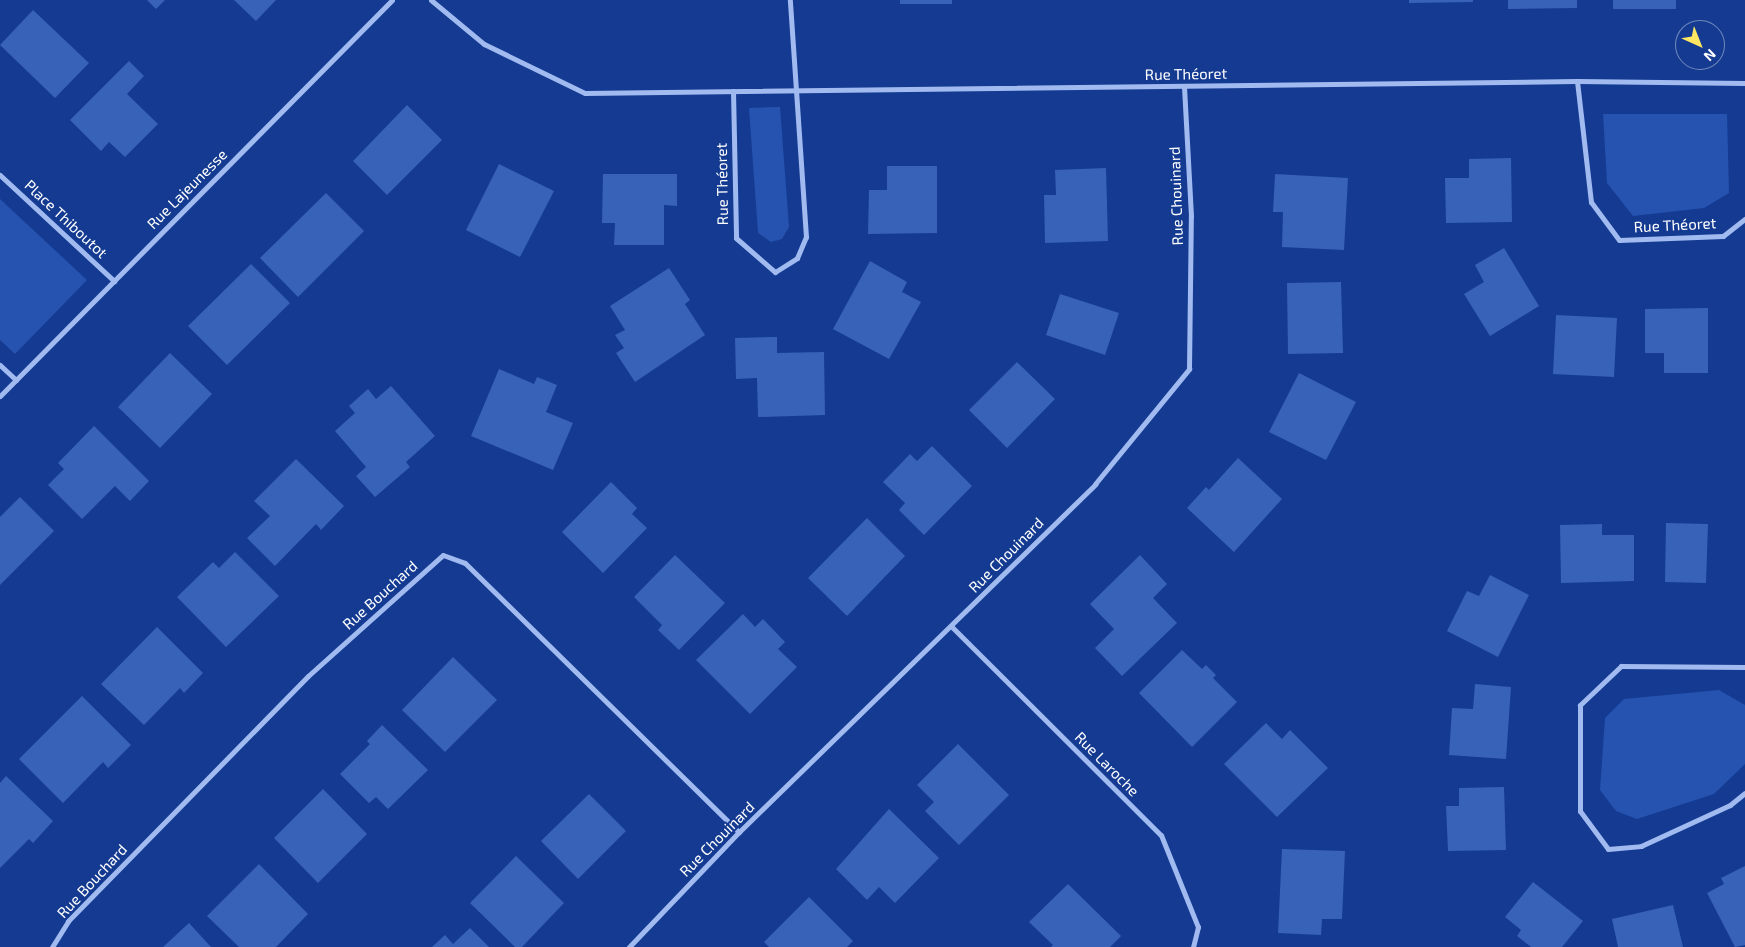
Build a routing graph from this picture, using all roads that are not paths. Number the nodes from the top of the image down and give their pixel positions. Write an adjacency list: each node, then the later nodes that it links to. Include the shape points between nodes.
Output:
1 (392, 0): 11 (street, Rue Lajeunesse)
2 (431, 0): 8 (street, Rue Théoret, via 484,44 585,93)
3 (790, 0): 7 (street)
4 (1577, 81): 5 (street, Rue Théoret); 6 (street, Rue Théoret); 10 (street, Rue Théoret, via 1591,202 1620,240 1723,236)
5 (1745, 83)
6 (1184, 87): 7 (street, Rue Théoret); 15 (street, Rue Chouinard, via 1191,216 1189,369 1095,484)
7 (794, 90): 8 (street, Rue Théoret); 8 (street, Rue Théoret, via 806,236 797,258 775,272 736,238)
8 (733, 91)
9 (0, 176): 11 (street, Place Thiboutot)
10 (1745, 219)
11 (114, 281): 13 (street, Rue Lajeunesse)
12 (0, 364): 13 (street)
13 (16, 380): 14 (street, Rue Lajeunesse)
14 (0, 396)
15 (951, 626): 18 (street, Rue Chouinard); 21 (street, Rue Laroche, via 1161,835 1198,927)
16 (1745, 667): 17 (street, via 1621,666 1580,705 1580,811 1608,849 1641,846 1730,805)
17 (1745, 793)
18 (739, 832): 19 (street, Rue Bouchard, via 465,563 443,555 308,676 68,921); 20 (street, Rue Chouinard)
19 (52, 947)
20 (629, 947)
21 (1193, 947)

